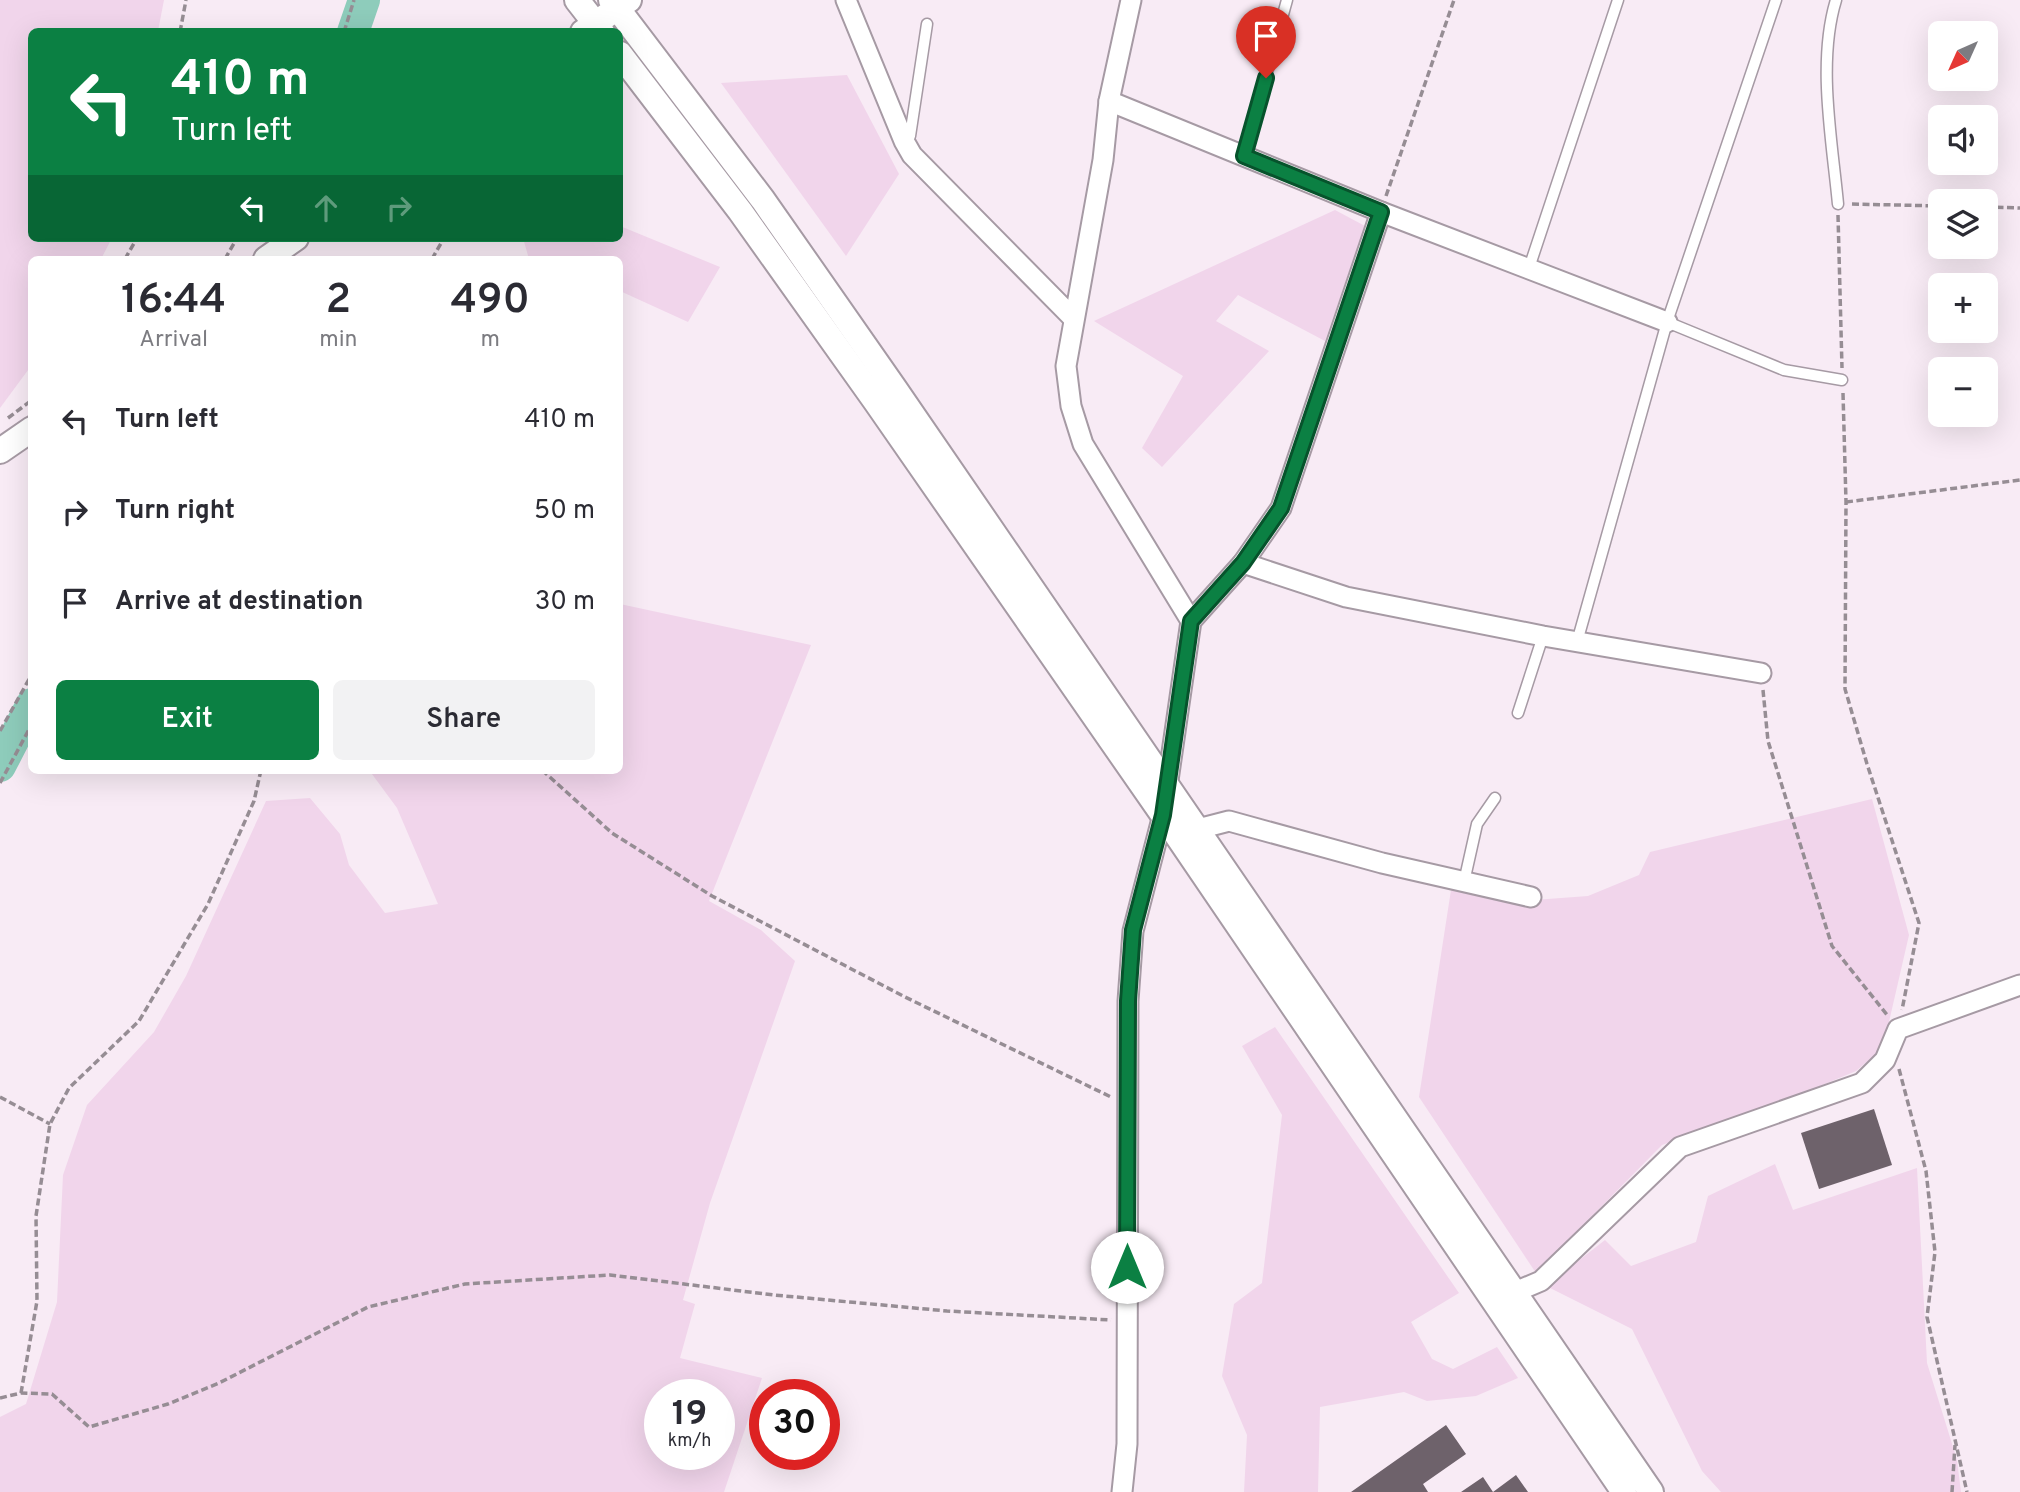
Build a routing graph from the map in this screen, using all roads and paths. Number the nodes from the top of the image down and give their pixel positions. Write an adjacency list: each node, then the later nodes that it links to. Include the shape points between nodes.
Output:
1 (186, 0): 13 (path)
2 (354, 0): 14 (path)
3 (577, 0): 15 (street)
4 (846, 0): 19 (street)
5 (1130, 0): 18 (street)
6 (1287, 0): 20 (lane)
7 (1454, 0): 25 (path)
8 (1618, 0): 28 (lane)
9 (1776, 0): 30 (lane)
10 (1836, 0): 21 (lane, via 1829,23 1827,94)
11 (620, 3): 16 (street); 50 (street, via 763,200)
12 (927, 24): 19 (lane, via 910,136)
13 (181, 28)
14 (345, 28)
15 (593, 28)
16 (595, 28)
17 (623, 58): 52 (street, via 748,222)
18 (1109, 101): 20 (street); 29 (street, via 1103,160)
19 (904, 141): 29 (street, via 912,155)
20 (1244, 156): 25 (street)
21 (1838, 204): 22 (path); 31 (path)
22 (1928, 206)
23 (1998, 207): 24 (path)
24 (2020, 208)
25 (1381, 212): 28 (street); 38 (street, via 1281,508)
26 (290, 242): 27 (street)
27 (270, 256)
28 (1529, 268): 30 (street)
29 (1073, 318): 39 (street, via 1066,366 1071,406 1083,444)
30 (1667, 322): 31 (lane, via 1784,370); 41 (lane)
31 (1842, 380): 37 (path)
32 (28, 403): 33 (path)
33 (0, 424)
34 (28, 432): 35 (street)
35 (0, 451)
36 (2020, 480): 37 (path)
37 (1846, 502): 57 (path, via 1845,689 1919,923)
38 (1243, 563): 39 (street); 40 (street, via 1346,597)
39 (1191, 621): 50 (street)
40 (1543, 636): 41 (street); 44 (lane)
41 (1577, 642): 42 (street)
42 (1761, 673): 57 (path, via 1768,741 1832,946)
43 (28, 681): 45 (path)
44 (1518, 713)
45 (0, 731)
46 (28, 731): 49 (path)
47 (260, 774): 61 (path, via 254,800 201,916 139,1021 69,1088)
48 (546, 774): 60 (path, via 612,833 712,896 905,998)
49 (0, 783)
50 (1167, 783): 52 (street); 53 (street)
51 (1495, 798): 54 (lane, via 1477,824)
52 (1163, 815): 60 (street, via 1133,930); 63 (street)
53 (1198, 829): 54 (street, via 1229,821); 62 (street)
54 (1464, 881): 55 (street)
55 (1531, 897)
56 (2020, 985): 57 (street)
57 (1898, 1029): 58 (street)
58 (1885, 1060): 62 (street, via 1863,1083 1680,1147 1541,1282); 67 (path, via 1899,1066 1926,1171 1935,1252 1927,1317)
59 (0, 1097): 61 (path)
60 (1129, 1106): 64 (street)
61 (50, 1124): 65 (path, via 36,1216 37,1301)
62 (1515, 1292): 63 (street); 70 (street)
63 (1490, 1295): 69 (street)
64 (1127, 1320): 65 (path, via 947,1311 610,1275 466,1284 368,1307 219,1383 168,1404 89,1427 52,1394); 68 (street, via 1127,1444)
65 (20, 1394): 66 (path)
66 (0, 1398)
67 (1955, 1439): 71 (path); 72 (path)
68 (1122, 1492)
69 (1624, 1492)
70 (1651, 1492)
71 (1952, 1492)
72 (1967, 1492)

